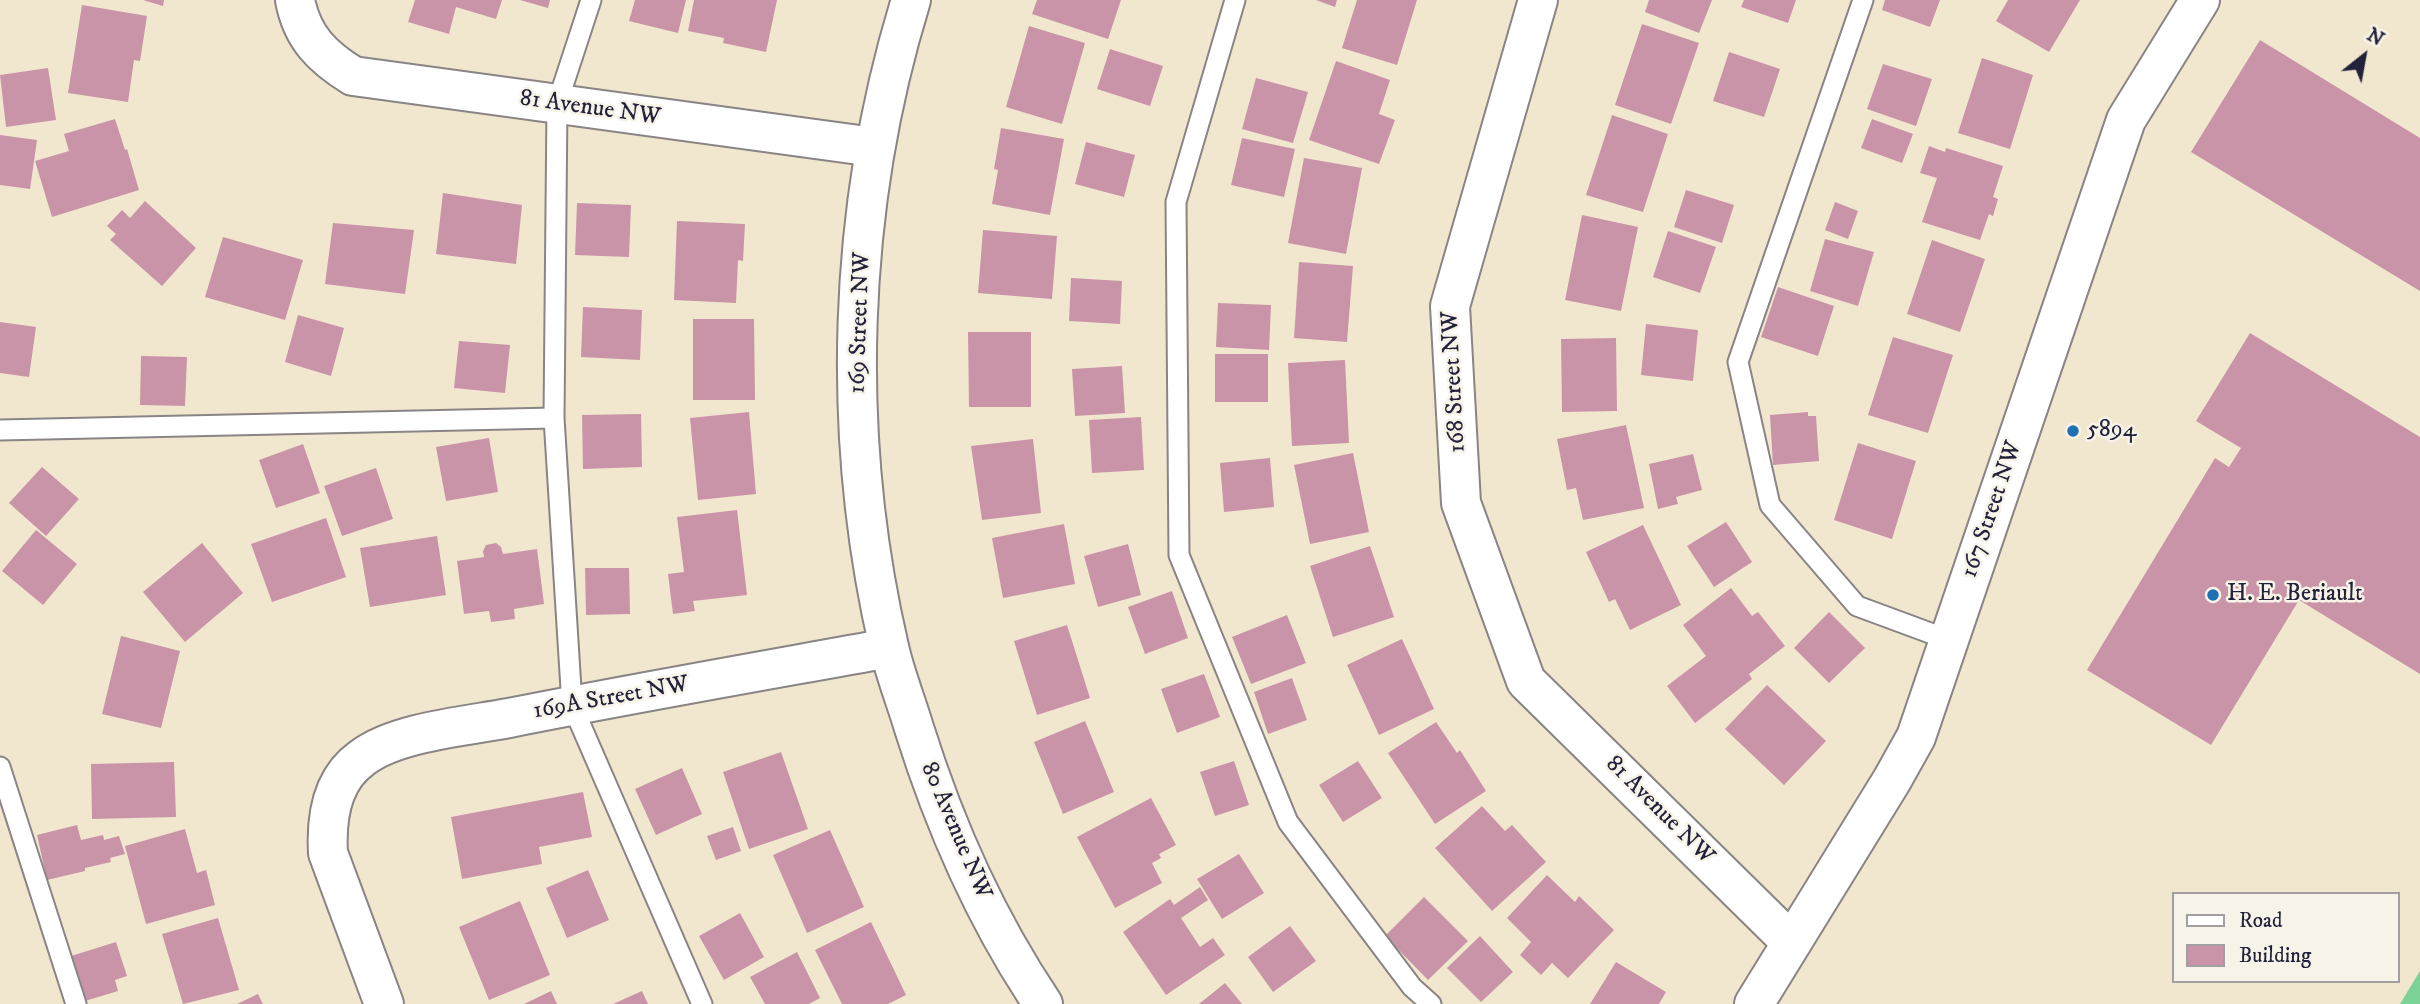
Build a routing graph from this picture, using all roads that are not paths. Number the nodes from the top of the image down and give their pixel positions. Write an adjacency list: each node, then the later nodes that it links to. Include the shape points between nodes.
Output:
1 (295, 0): 8 (street, 81 Avenue NW, via 302,26 316,48 353,76)
2 (592, 0): 8 (lane)
3 (911, 0): 9 (street, 169 Street NW)
4 (1235, 0): 22 (lane, via 1176,202 1179,555 1288,822 1412,987)
5 (1538, 0): 14 (street, 168 Street NW, via 1450,306 1461,503)
6 (1863, 0): 12 (lane, via 1738,362 1770,505 1857,606)
7 (2200, 0): 12 (street, 167 Street NW, via 2126,120)
8 (557, 104): 9 (street, 81 Avenue NW); 10 (lane)
9 (874, 147): 13 (street, 169 Street NW, via 856,368 871,553)
10 (554, 418): 11 (lane); 15 (lane)
11 (0, 429)
12 (1949, 640): 17 (street, 167 Street NW, via 1916,737)
13 (889, 648): 15 (street, 169A Street NW); 21 (street, 80 Avenue NW, via 926,767 964,867 1017,966)
14 (1526, 681): 17 (street, 81 Avenue NW)
15 (572, 705): 19 (street, 169A Street NW, via 398,740 360,759 344,777 331,802 328,853); 20 (lane)
16 (0, 766): 18 (lane)
17 (1791, 942): 23 (street, 167 Street NW)
18 (76, 1004)
19 (384, 1004)
20 (702, 1004)
21 (1043, 1004)
22 (1431, 1004)
23 (1754, 1004)

